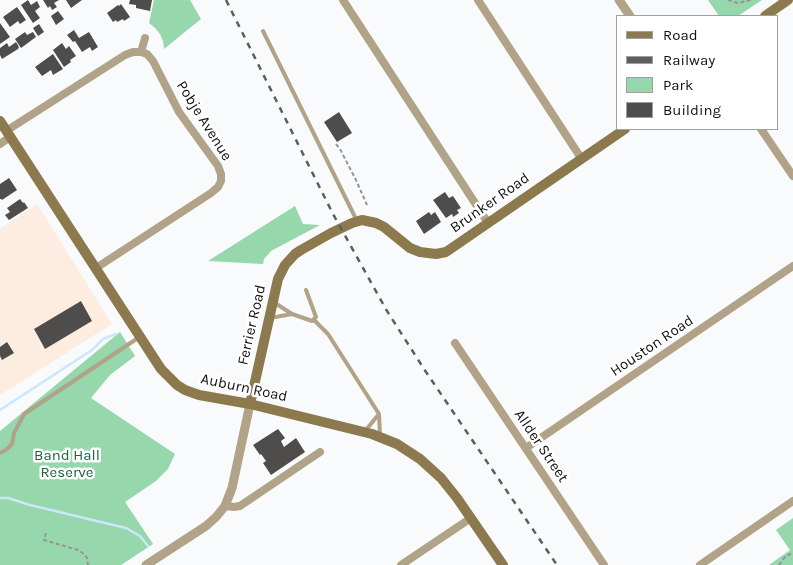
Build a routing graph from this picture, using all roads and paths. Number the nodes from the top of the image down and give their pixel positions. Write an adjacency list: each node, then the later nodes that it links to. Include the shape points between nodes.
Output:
1 (343, 0): 22 (street)
2 (478, 0): 18 (street)
3 (619, 0): 7 (street)
4 (728, 0): 5 (path, via 738,3)
5 (751, 0)
6 (788, 0): 8 (main road)
7 (629, 15)
8 (766, 15)
9 (263, 31): 21 (lane)
10 (145, 38): 11 (street)
11 (140, 52): 15 (street, via 125,55); 24 (street, Pobje Avenue, via 153,61 179,112 218,166 221,181 212,193)
12 (0, 121): 15 (main road, Auburn Road)
13 (623, 130): 18 (main road, Brunker Road)
14 (762, 130): 19 (street)
15 (8, 134): 16 (street); 24 (main road, Auburn Road)
16 (0, 144)
17 (336, 144): 20 (path)
18 (581, 158): 22 (main road, Brunker Road)
19 (793, 176)
20 (367, 205)
21 (362, 221): 22 (main road, Brunker Road, via 384,227 410,248 431,254 446,252); 26 (main road, Ferrier Road, via 295,254 278,279)
22 (488, 223)
23 (793, 266): 36 (street, Houston Road)
24 (96, 268): 30 (main road, Auburn Road)
25 (306, 290): 29 (lane, via 316,317)
26 (273, 302): 27 (lane); 28 (main road, Ferrier Road)
27 (292, 314): 28 (lane); 29 (lane)
28 (269, 318): 32 (main road, Ferrier Road)
29 (314, 320): 33 (lane, via 328,334)
30 (140, 337): 32 (main road, Auburn Road, via 161,369 185,390); 38 (lane, via 24,414 12,444)
31 (455, 342): 36 (street, Allder Street)
32 (250, 404): 34 (main road, Auburn Road); 40 (street, Ferrier Road, via 232,488)
33 (379, 414): 34 (lane); 35 (lane)
34 (364, 432): 35 (main road, Auburn Road)
35 (380, 436): 41 (main road, Auburn Road, via 432,469)
36 (526, 448): 48 (street, Allder Street)
37 (320, 452): 40 (street, via 240,506)
38 (0, 453)
39 (793, 501): 49 (street)
40 (225, 506): 45 (street, Ferrier Road, via 206,526)
41 (471, 518): 46 (street); 47 (main road, Auburn Road)
42 (46, 533): 44 (path, via 44,540 78,550 87,558)
43 (793, 552): 50 (path)
44 (88, 565)
45 (146, 565)
46 (401, 565)
47 (503, 565)
48 (604, 565)
49 (700, 565)
50 (779, 565)

